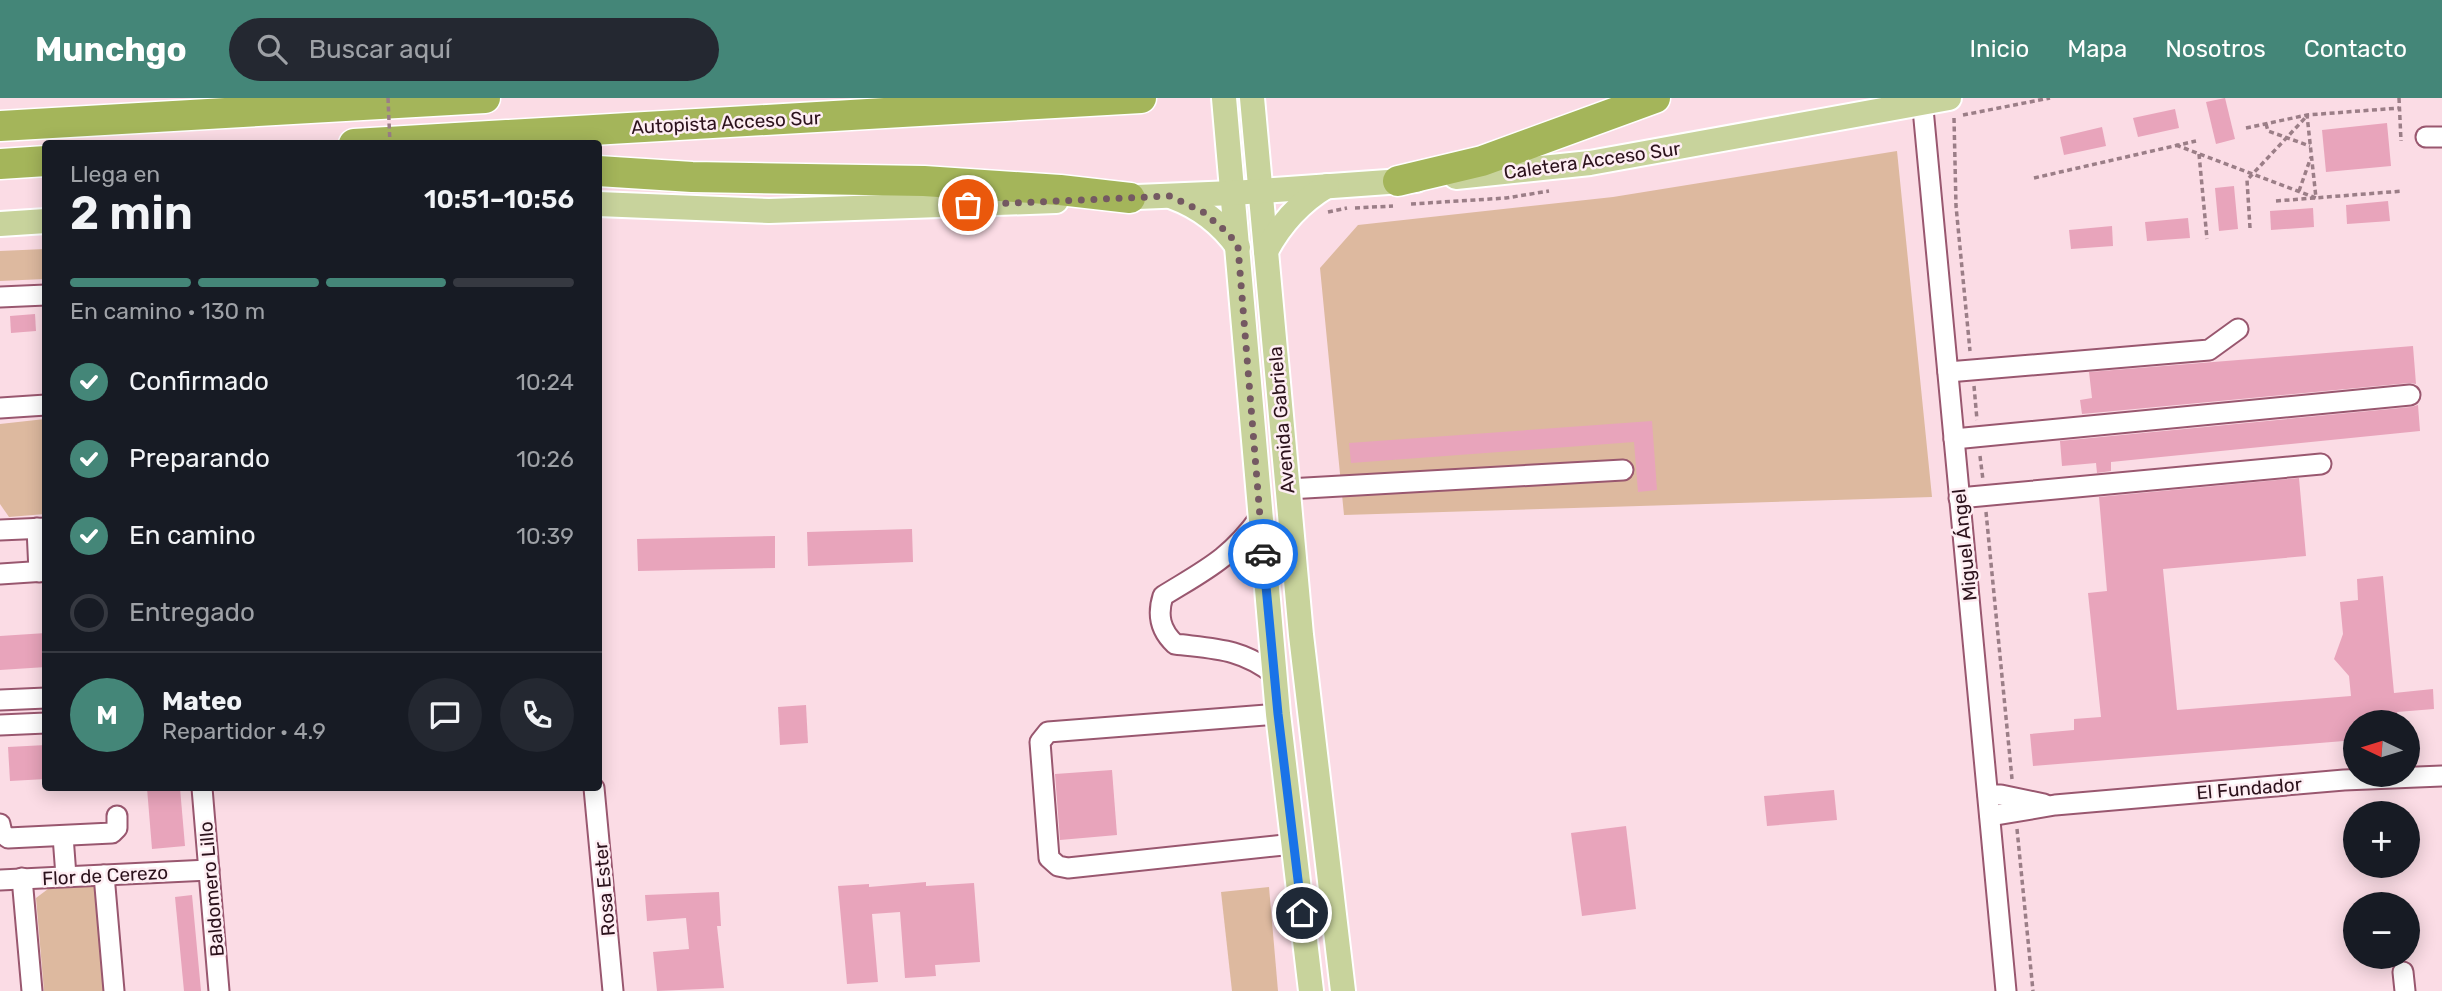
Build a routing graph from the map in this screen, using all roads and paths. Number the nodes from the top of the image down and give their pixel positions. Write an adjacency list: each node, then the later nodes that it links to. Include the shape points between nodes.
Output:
1 (279, 98): 12 (highway)
2 (388, 98): 18 (path, bridge)
3 (485, 98): 12 (highway)
4 (1141, 98): 19 (highway, Autopista Acceso Sur)
5 (1224, 98): 36 (main road, Avenida Gabriela)
6 (1252, 98): 33 (main road, Avenida Gabriela)
7 (1655, 98): 31 (highway, via 1482,161)
8 (2399, 98): 11 (path)
9 (1923, 101): 10 (main road, Caletera Acceso Sur); 31 (main road, Caletera Acceso Sur, via 1590,163); 52 (street, Miguel Ángel)
10 (1951, 107): 51 (path)
11 (2399, 108): 13 (path); 21 (path)
12 (206, 114): 15 (highway)
13 (2307, 115): 14 (path); 17 (path); 23 (path)
14 (2266, 124): 16 (path); 17 (path, via 2268,131)
15 (0, 126)
16 (2246, 128)
17 (2286, 138): 23 (path); 29 (path)
18 (390, 140)
19 (422, 140)
20 (2196, 141): 22 (path)
21 (2401, 141)
22 (2176, 145): 24 (path); 30 (path)
23 (2311, 146): 25 (path)
24 (2200, 154): 29 (path); 45 (path)
25 (2312, 156): 34 (path); 39 (path)
26 (42, 161): 27 (highway)
27 (0, 163)
28 (602, 171): 38 (highway, via 924,181)
29 (2253, 174): 34 (path); 44 (path, via 2247,180)
30 (2034, 178)
31 (1398, 181): 32 (main road, Caletera Acceso Sur)
32 (1327, 186): 33 (main road, Caletera Acceso Sur); 47 (main road, via 1292,213)
33 (1261, 191): 36 (main road, Caletera Acceso Sur); 47 (main road, Avenida Gabriela)
34 (2300, 191): 39 (path)
35 (2403, 191): 39 (path)
36 (1233, 193): 37 (main road, Caletera Acceso Sur); 46 (main road, Avenida Gabriela)
37 (1170, 196): 38 (main road, Caletera Acceso Sur); 46 (main road, via 1203,212)
38 (1130, 198): 41 (main road, Caletera Acceso Sur, via 769,211)
39 (2316, 198): 40 (path)
40 (2276, 201)
41 (602, 204)
42 (42, 221): 43 (main road)
43 (0, 223)
44 (2250, 228)
45 (2207, 239)
46 (1238, 247): 63 (main road, Avenida Gabriela)
47 (1266, 251): 60 (main road, Avenida Gabriela)
48 (42, 295): 49 (street)
49 (0, 297)
50 (2238, 328): 51 (street, via 2209,350)
51 (1972, 370): 52 (street); 56 (path)
52 (1948, 372): 57 (street, Miguel Ángel)
53 (2410, 394): 56 (street)
54 (42, 405): 55 (street)
55 (0, 408)
56 (1979, 437): 57 (street); 61 (path)
57 (1954, 439): 62 (street, Miguel Ángel)
58 (2321, 464): 61 (street)
59 (1623, 470): 60 (street)
60 (1287, 489): 94 (main road, Avenida Gabriela, via 1310,729)
61 (1984, 496): 62 (street); 78 (path)
62 (1959, 498): 77 (street, Miguel Ángel)
63 (1260, 517): 68 (main road, Avenida Gabriela); 68 (street, via 1224,559 1163,596 1159,614 1163,631 1175,644 1224,649 1251,658)
64 (41, 528): 65 (street); 66 (street)
65 (0, 530)
66 (42, 572): 67 (street)
67 (0, 574)
68 (1274, 674): 71 (main road, Avenida Gabriela)
69 (42, 698): 70 (street)
70 (0, 700)
71 (1278, 714): 83 (main road, Avenida Gabriela); 83 (street, via 1048,732 1040,742 1049,858 1068,868)
72 (42, 723): 73 (street)
73 (0, 725)
74 (2442, 776): 78 (street, El Fundador)
75 (202, 791): 84 (street, Baldomero Lillo)
76 (594, 791): 92 (street, Rosa Ester)
77 (1988, 796): 78 (street, El Fundador); 80 (street, Miguel Ángel)
78 (2015, 805): 80 (street, El Fundador); 96 (path)
79 (117, 816): 82 (street, via 112,833)
80 (1990, 816): 95 (street, Miguel Ángel)
81 (0, 824): 82 (street, via 8,838)
82 (63, 836): 86 (street)
83 (1293, 844): 93 (main road, Avenida Gabriela)
84 (209, 870): 85 (street, Flor de Cerezo); 91 (street, Baldomero Lillo)
85 (104, 874): 86 (street, Flor de Cerezo); 90 (street)
86 (66, 876): 87 (street, Flor de Cerezo)
87 (22, 878): 88 (street, Flor de Cerezo); 89 (street)
88 (0, 880)
89 (32, 991)
90 (114, 991)
91 (219, 991)
92 (613, 991)
93 (1311, 991)
94 (1343, 991)
95 (2006, 991)
96 (2033, 991)

